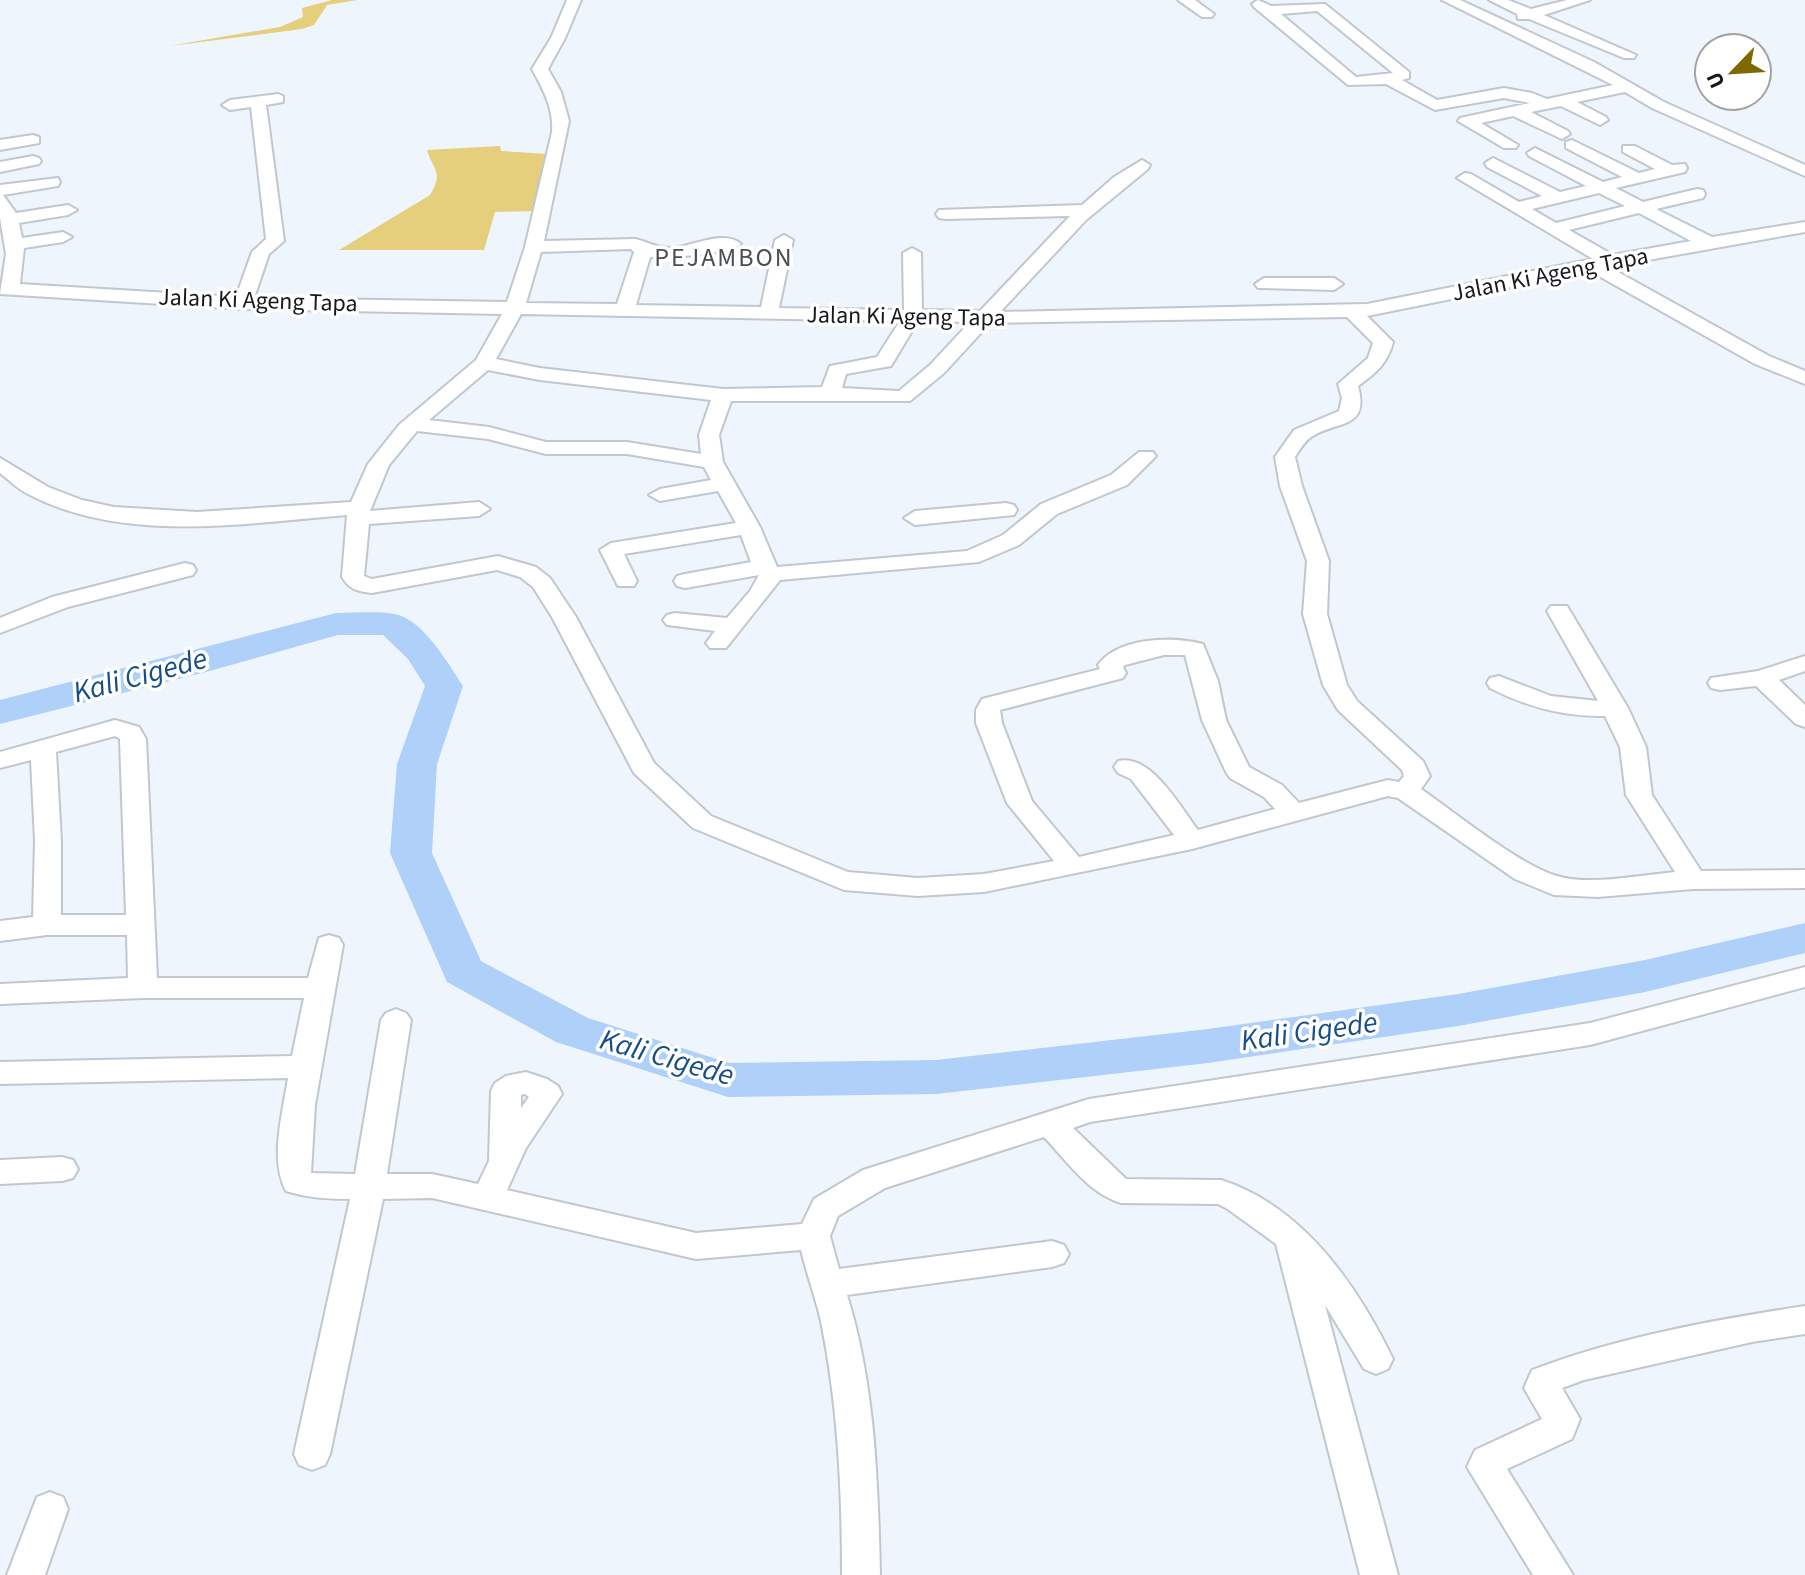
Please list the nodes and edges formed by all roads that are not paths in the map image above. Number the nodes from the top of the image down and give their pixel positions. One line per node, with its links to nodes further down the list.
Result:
1 (574, 0): 56 (street)
2 (1217, 0): 6 (street)
3 (1449, 0): 10 (street)
4 (1496, 0): 9 (street)
5 (1583, 0): 9 (street)
6 (1188, 2): 8 (street)
7 (1262, 5): 11 (street); 12 (street)
8 (1207, 14)
9 (1529, 15): 10 (street); 13 (street)
10 (1496, 23): 15 (street)
11 (1363, 41): 12 (street); 14 (street)
12 (1312, 47): 14 (street)
13 (1629, 55)
14 (1389, 79): 19 (street)
15 (1628, 87): 18 (street); 32 (street)
16 (278, 99): 17 (street)
17 (258, 102): 20 (street); 62 (street)
18 (1565, 102): 19 (street); 22 (street)
19 (1543, 103): 21 (street)
20 (230, 105)
21 (1514, 110): 25 (street); 34 (street)
22 (1600, 120)
23 (33, 140): 24 (street)
24 (0, 145)
25 (1510, 145)
26 (1629, 149): 34 (street)
27 (1535, 153): 36 (street)
28 (33, 161): 31 (street)
29 (1493, 163): 39 (street)
30 (1142, 165): 44 (street)
31 (0, 167)
32 (1805, 171)
33 (1465, 178): 42 (street)
34 (1637, 178): 36 (street)
35 (52, 182): 37 (street)
36 (1600, 187): 39 (street); 41 (street)
37 (0, 190)
38 (1697, 194): 41 (street)
39 (1558, 198): 42 (street)
40 (0, 199): 47 (street)
41 (1644, 207): 50 (street); 53 (street)
42 (1516, 208): 50 (street)
43 (68, 210): 47 (street)
44 (1085, 210): 45 (street); 49 (street)
45 (1023, 211): 46 (street); 49 (street)
46 (945, 214)
47 (12, 219): 54 (street)
48 (1805, 227): 53 (street, Jalan Ki Ageng Tapa)
49 (1065, 228): 69 (street)
50 (1553, 229): 59 (street)
51 (63, 237): 54 (street)
52 (784, 240): 66 (street)
53 (1709, 243): 59 (street, Jalan Ki Ageng Tapa)
54 (15, 244): 61 (street)
55 (732, 244): 57 (street)
56 (534, 247): 57 (street); 63 (street)
57 (643, 251): 64 (street)
58 (912, 253): 68 (street)
59 (1601, 263): 65 (street, Jalan Ki Ageng Tapa); 71 (street)
60 (1334, 284): 67 (street)
61 (5, 288): 62 (street, Jalan Ki Ageng Tapa)
62 (243, 303): 63 (street, Jalan Ki Ageng Tapa)
63 (515, 307): 64 (street, Jalan Ki Ageng Tapa); 70 (street)
64 (625, 310): 66 (street, Jalan Ki Ageng Tapa)
65 (1351, 310): 67 (street, Jalan Ki Ageng Tapa); 103 (street)
66 (769, 313): 68 (street, Jalan Ki Ageng Tapa)
67 (1278, 314): 69 (street, Jalan Ki Ageng Tapa)
68 (913, 315): 69 (street, Jalan Ki Ageng Tapa); 72 (street)
69 (985, 317): 72 (street)
70 (484, 363): 73 (street); 74 (street)
71 (1805, 378)
72 (830, 393): 73 (street)
73 (723, 395): 76 (street)
74 (413, 424): 76 (street); 83 (street)
75 (1146, 456): 85 (street)
76 (712, 462): 78 (street)
77 (0, 464): 83 (street)
78 (724, 484): 79 (street); 86 (street)
79 (660, 495)
80 (952, 496): 82 (street)
81 (479, 509): 83 (street)
82 (1006, 510): 84 (street); 85 (street)
83 (359, 513): 106 (street)
84 (915, 518)
85 (1036, 519): 88 (street)
86 (749, 527): 88 (street); 89 (street)
87 (185, 570): 93 (street)
88 (768, 570): 90 (street); 92 (street)
89 (626, 581)
90 (685, 581)
91 (1559, 611): 98 (street)
92 (675, 620)
93 (0, 626)
94 (1805, 663): 95 (street)
95 (1762, 678): 97 (street); 99 (street)
96 (1499, 683): 98 (street)
97 (1720, 683)
98 (1616, 708): 108 (street)
99 (1805, 719)
100 (43, 749): 101 (street); 109 (street); 110 (street)
101 (0, 760)
102 (1127, 767): 105 (street)
103 (1406, 791): 104 (street); 108 (street)
104 (1291, 811): 105 (street); 106 (street)
105 (1192, 840): 106 (street)
106 (1073, 867)
107 (1805, 879): 108 (street)
108 (1693, 880)
109 (47, 925): 110 (street); 111 (street)
110 (142, 925): 114 (street)
111 (0, 931)
112 (329, 945): 115 (street)
113 (1805, 977): 120 (street)
114 (143, 988): 115 (street); 116 (street)
115 (321, 988): 118 (street)
116 (0, 994)
117 (396, 1020): 124 (street)
118 (308, 1067): 119 (street); 124 (street)
119 (0, 1073)
120 (1049, 1122): 126 (street); 127 (street)
121 (504, 1160): 125 (street)
122 (62, 1169): 123 (street)
123 (0, 1172)
124 (369, 1188): 125 (street); 132 (street)
125 (488, 1196): 126 (street)
126 (814, 1236): 129 (street)
127 (1290, 1237): 131 (street); 136 (street)
128 (1052, 1254): 129 (street)
129 (825, 1284): 135 (street)
130 (1805, 1320): 137 (street)
131 (1376, 1359)
132 (312, 1454)
133 (50, 1509): 134 (street)
134 (26, 1575)
135 (861, 1575)
136 (1379, 1575)
137 (1554, 1575)

